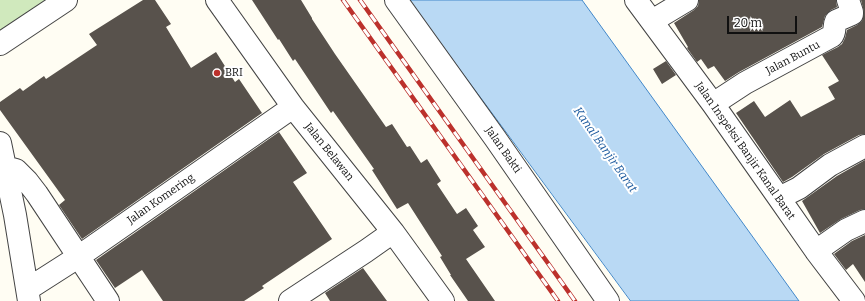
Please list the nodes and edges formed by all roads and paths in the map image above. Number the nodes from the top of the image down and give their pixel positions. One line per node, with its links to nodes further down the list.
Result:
1 (66, 0): 8 (street)
2 (217, 0): 10 (street, Jalan Belawan)
3 (396, 0): 24 (street, Jalan Bakti)
4 (636, 0): 7 (street, Jalan Inspeksi Banjir Kanal Barat)
5 (687, 0): 7 (street)
6 (848, 0): 9 (street, Jalan Buntu)
7 (652, 21): 9 (street, Jalan Inspeksi Banjir Kanal Barat)
8 (0, 44)
9 (713, 104): 14 (street, Jalan Inspeksi Banjir Kanal Barat)
10 (293, 107): 17 (street, Jalan Belawan); 19 (street, Jalan Komering)
11 (0, 143): 13 (street)
12 (865, 146): 14 (street)
13 (5, 167): 15 (street); 19 (street)
14 (780, 198): 18 (street, Jalan Inspeksi Banjir Kanal Barat)
15 (8, 217): 20 (street)
16 (865, 221): 18 (street)
17 (393, 232): 22 (street); 23 (street, Jalan Belawan)
18 (816, 251): 25 (street, Jalan Inspeksi Banjir Kanal Barat)
19 (78, 257): 20 (street, Jalan Komering); 21 (street)
20 (28, 295)
21 (108, 301)
22 (290, 301)
23 (443, 301)
24 (608, 301)
25 (854, 301)

